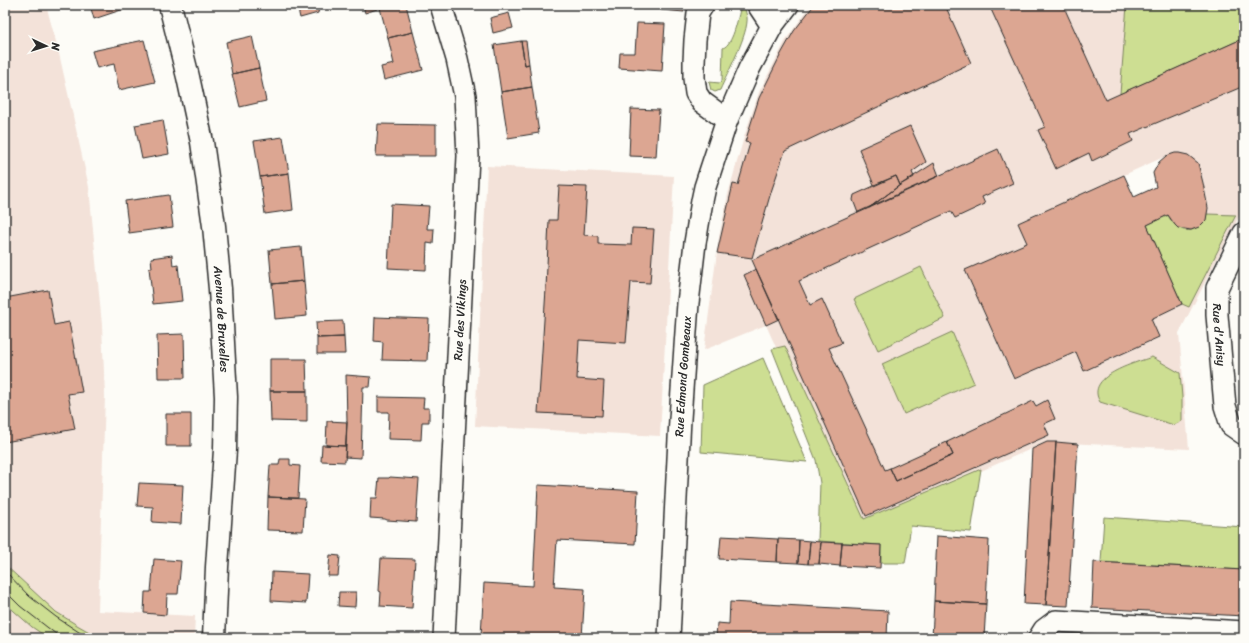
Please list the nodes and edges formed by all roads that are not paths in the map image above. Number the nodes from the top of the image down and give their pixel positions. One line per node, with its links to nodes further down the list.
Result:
1 (170, 5): 11 (street, Avenue de Bruxelles)
2 (441, 5): 12 (street, Rue des Vikings)
3 (703, 5): 7 (street)
4 (758, 5): 6 (street)
5 (788, 5): 6 (street, Rue Edmond Gombeaux)
6 (772, 26): 7 (street, Rue Edmond Gombeaux)
7 (727, 120): 13 (street, Rue Edmond Gombeaux)
8 (1244, 234): 9 (street, Rue d'Anisy)
9 (1244, 434)
10 (1244, 632): 14 (street)
11 (214, 638)
12 (444, 638)
13 (669, 638)
14 (1039, 638)

